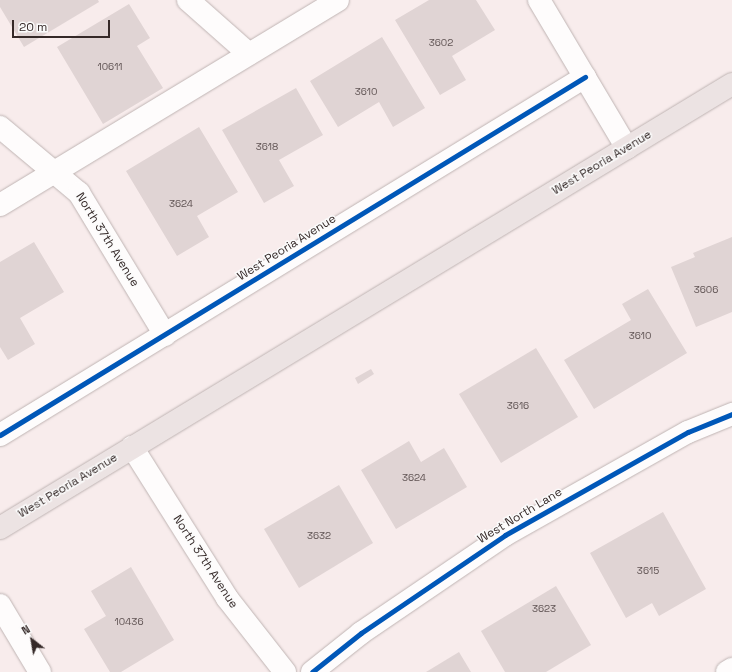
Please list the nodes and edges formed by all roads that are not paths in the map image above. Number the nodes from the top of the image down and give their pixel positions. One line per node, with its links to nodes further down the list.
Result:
1 (188, 0): 4 (street)
2 (338, 0): 4 (street)
3 (539, 0): 5 (street)
4 (249, 54): 9 (street)
5 (585, 77): 8 (street); 11 (street, West Peoria Avenue)
6 (732, 84): 8 (main road, West Peoria Avenue)
7 (0, 127): 9 (street, North 37th Avenue)
8 (627, 148): 14 (main road, West Peoria Avenue)
9 (56, 172): 10 (street); 11 (street, North 37th Avenue)
10 (0, 205)
11 (165, 334): 13 (street, West Peoria Avenue)
12 (732, 414): 20 (street, West North Lane)
13 (0, 434)
14 (132, 447): 15 (main road, West Peoria Avenue); 19 (street, North 37th Avenue)
15 (0, 528)
16 (0, 605): 18 (street)
17 (732, 669): 21 (street)
18 (40, 672)
19 (285, 672)
20 (312, 672)
21 (727, 672)

